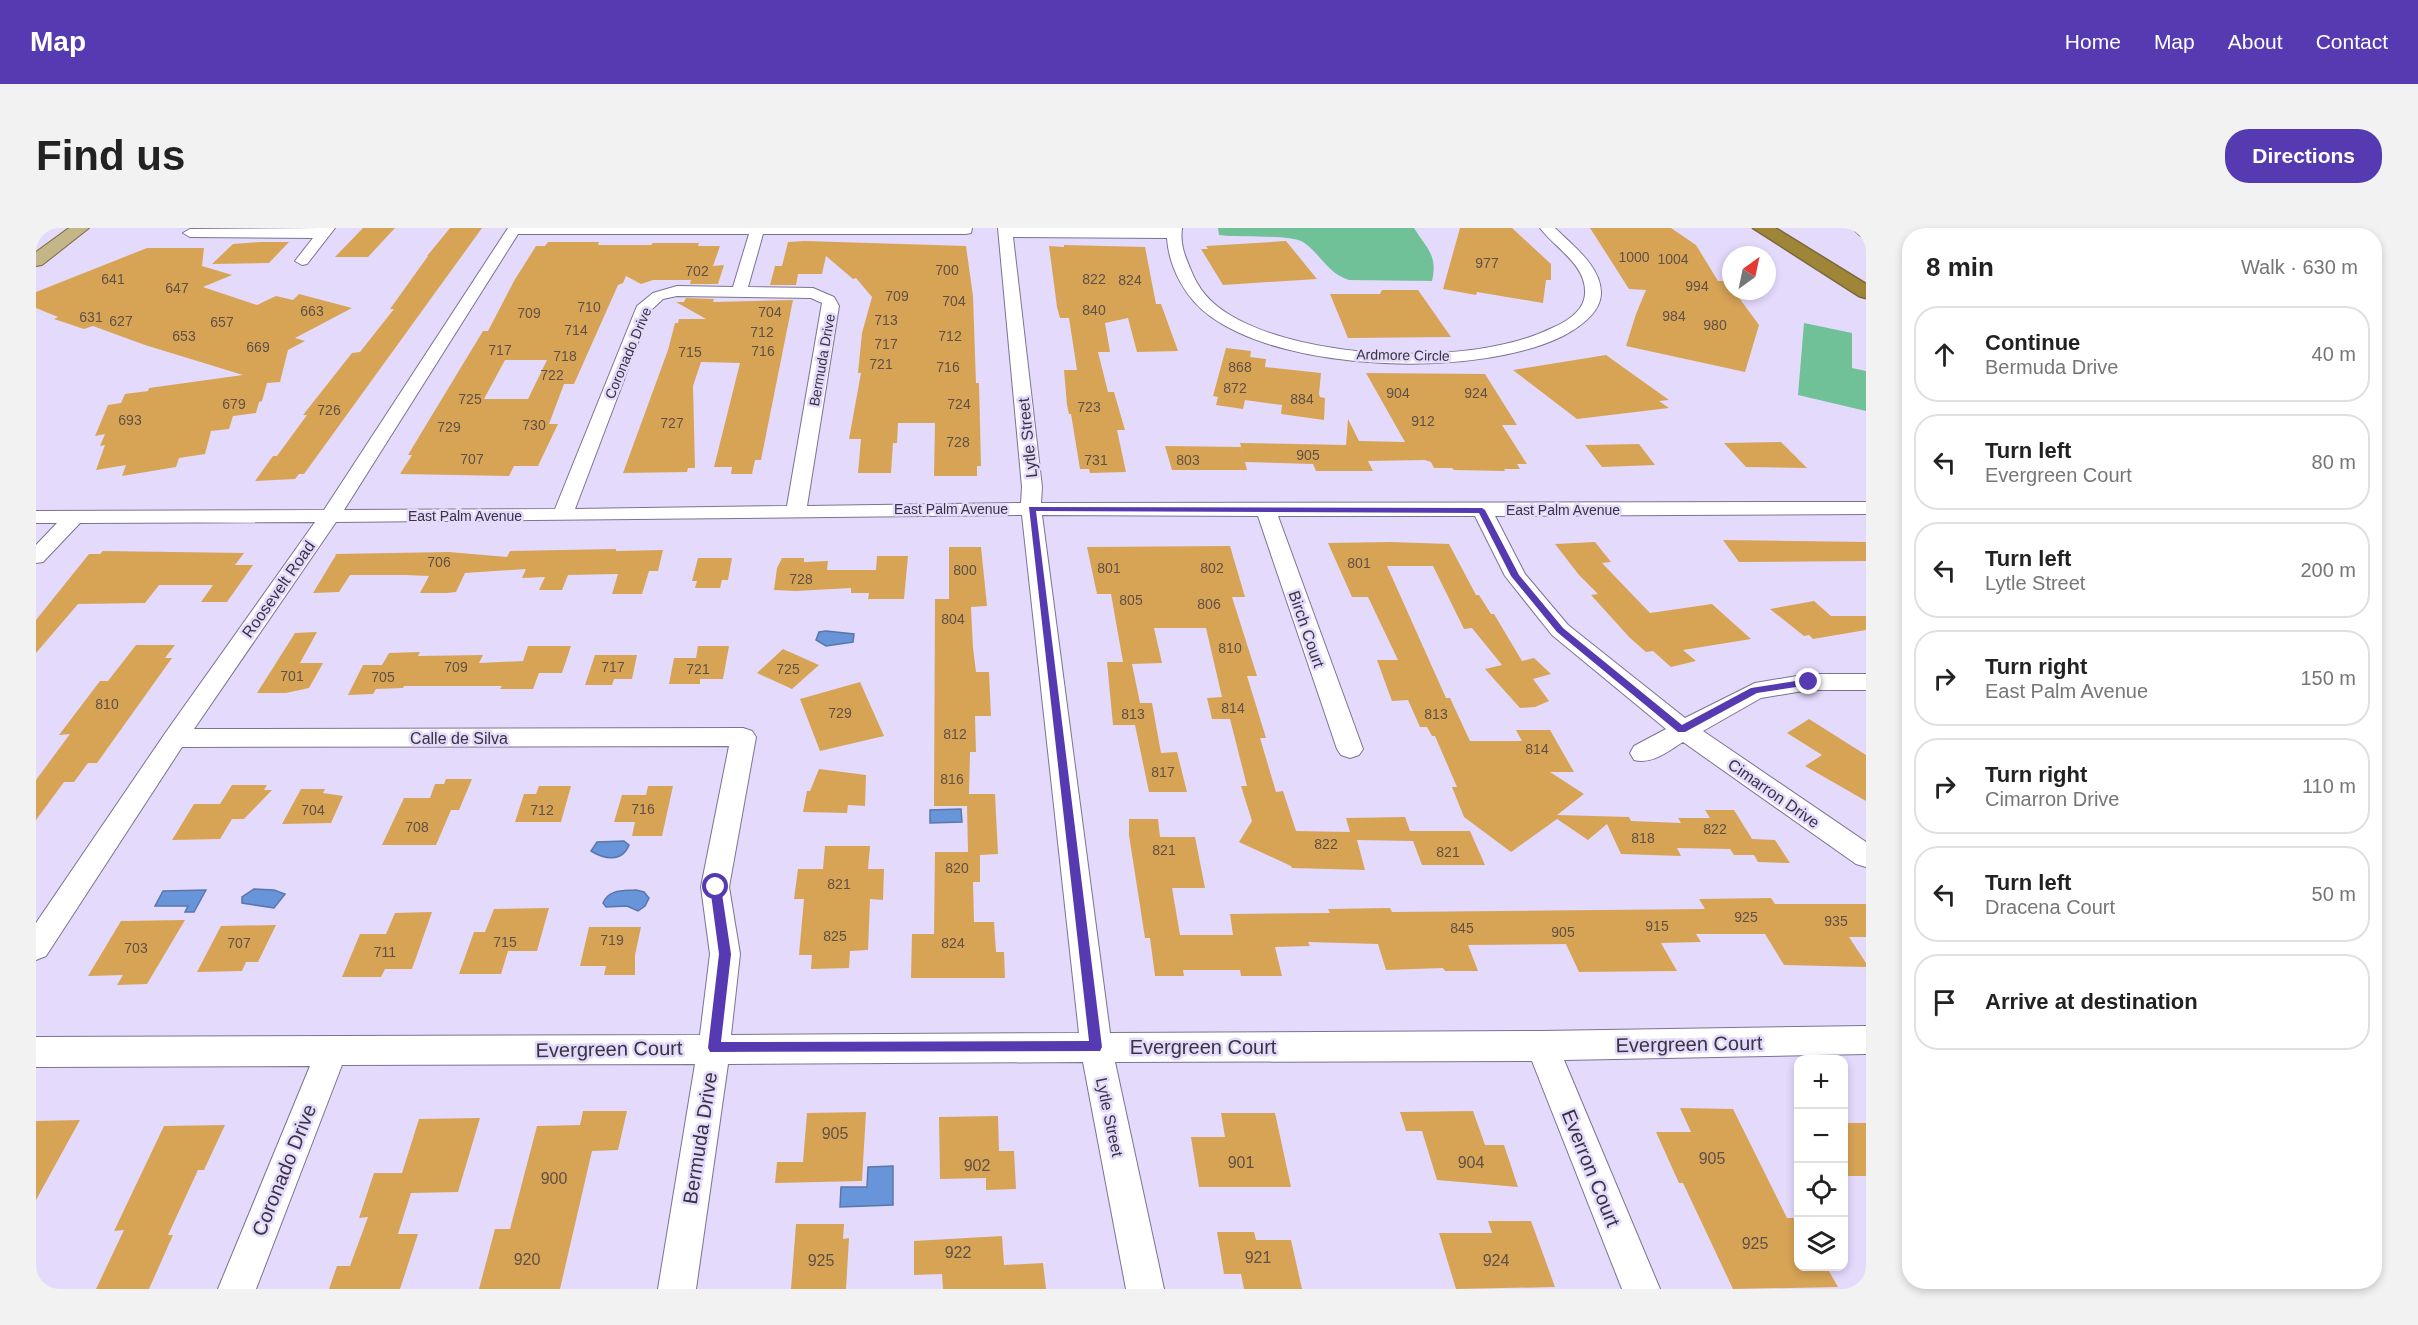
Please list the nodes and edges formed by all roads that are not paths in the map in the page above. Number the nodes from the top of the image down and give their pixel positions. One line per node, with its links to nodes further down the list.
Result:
1 (80, 228): 15 (main road)
2 (1547, 228): 12 (street, Ardmore Circle)
3 (1762, 228): 18 (highway)
4 (1862, 228): 13 (highway)
5 (514, 229): 6 (street); 27 (street, Roosevelt Road)
6 (674, 229): 8 (street)
7 (838, 229): 8 (street); 9 (street)
8 (757, 230): 17 (street)
9 (966, 230)
10 (1005, 230): 12 (street); 21 (street, Lytle Street)
11 (325, 231): 14 (street); 16 (street)
12 (1175, 231)
13 (1866, 231)
14 (190, 233)
15 (36, 261)
16 (302, 261)
17 (739, 291): 22 (street, Bermuda Drive); 24 (street, Coronado Drive)
18 (1866, 292)
19 (1265, 508): 21 (street, East Palm Avenue); 23 (street, East Palm Avenue); 33 (street, Birch Court)
20 (1866, 508): 23 (street, East Palm Avenue)
21 (1031, 509): 22 (street, East Palm Avenue); 39 (street, Lytle Street)
22 (796, 510): 24 (street, East Palm Avenue)
23 (1482, 510): 30 (street, Cimarron Drive)
24 (563, 515): 27 (street, East Palm Avenue)
25 (75, 516): 26 (street, East Palm Avenue); 27 (street, East Palm Avenue); 28 (street)
26 (36, 517)
27 (329, 517): 32 (street, Roosevelt Road)
28 (36, 557)
29 (1866, 682): 30 (street)
30 (1682, 729): 34 (street); 35 (street, Cimarron Drive)
31 (743, 737): 32 (street, Calle de Silva); 40 (street, Bermuda Drive)
32 (175, 738): 36 (street, Roosevelt Road)
33 (1350, 749)
34 (1643, 753)
35 (1866, 856)
36 (36, 947)
37 (1866, 1040): 38 (street, Evergreen Court)
38 (1542, 1046): 39 (street, Evergreen Court); 46 (street, Everron Court)
39 (1096, 1047): 40 (street, Evergreen Court); 45 (street, Lytle Street)
40 (714, 1048): 42 (street, Evergreen Court); 44 (street, Bermuda Drive)
41 (36, 1052): 42 (street, Evergreen Court)
42 (331, 1052): 43 (street, Coronado Drive)
43 (237, 1289)
44 (677, 1289)
45 (1145, 1289)
46 (1641, 1289)

